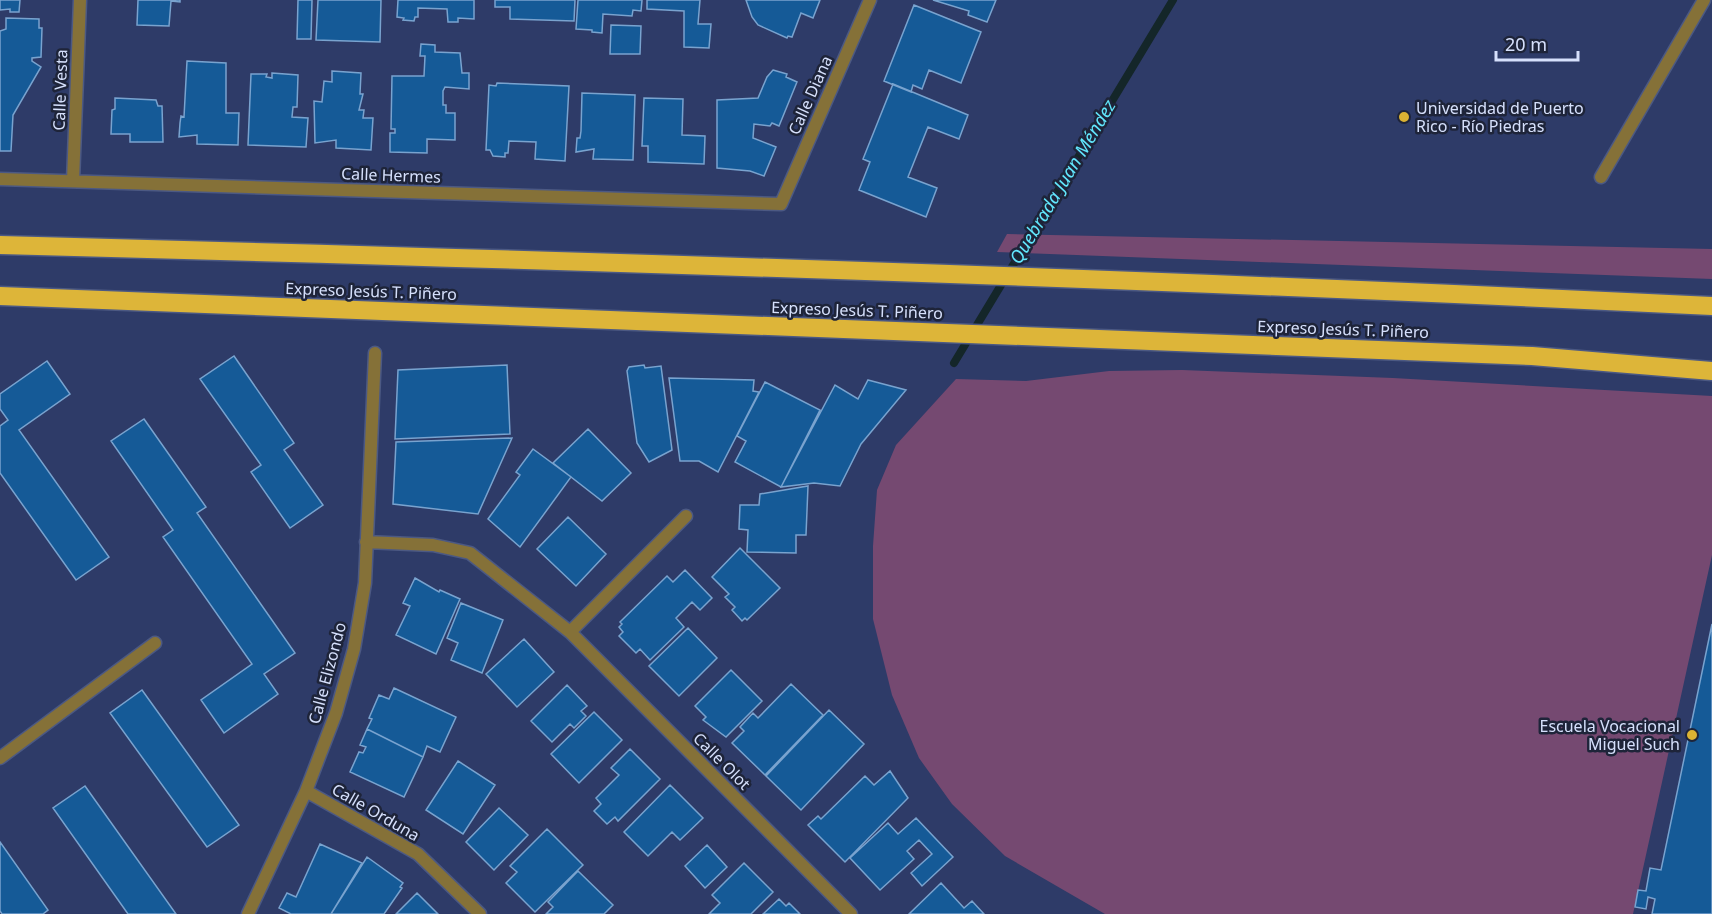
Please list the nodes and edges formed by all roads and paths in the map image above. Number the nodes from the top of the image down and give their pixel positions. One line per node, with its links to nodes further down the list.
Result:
1 (80, 0): 6 (street, Calle Vesta)
2 (870, 0): 7 (street, Calle Diana)
3 (1704, 0): 4 (street)
4 (1601, 177)
5 (0, 179): 6 (street, Calle Hermes)
6 (73, 181): 7 (street, Calle Hermes)
7 (781, 204)
8 (0, 245): 10 (highway)
9 (0, 296): 12 (highway, Expreso Jesús T. Piñero)
10 (1712, 306)
11 (375, 353): 14 (street, Calle Elizondo)
12 (1712, 371)
13 (686, 516): 15 (street)
14 (366, 542): 15 (street, Calle Olot); 18 (street, Calle Elizondo)
15 (570, 632): 21 (street, Calle Olot)
16 (155, 643): 17 (street)
17 (0, 758)
18 (306, 791): 19 (street, Calle Elizondo); 20 (street, Calle Orduna)
19 (248, 914)
20 (480, 914)
21 (851, 914)

